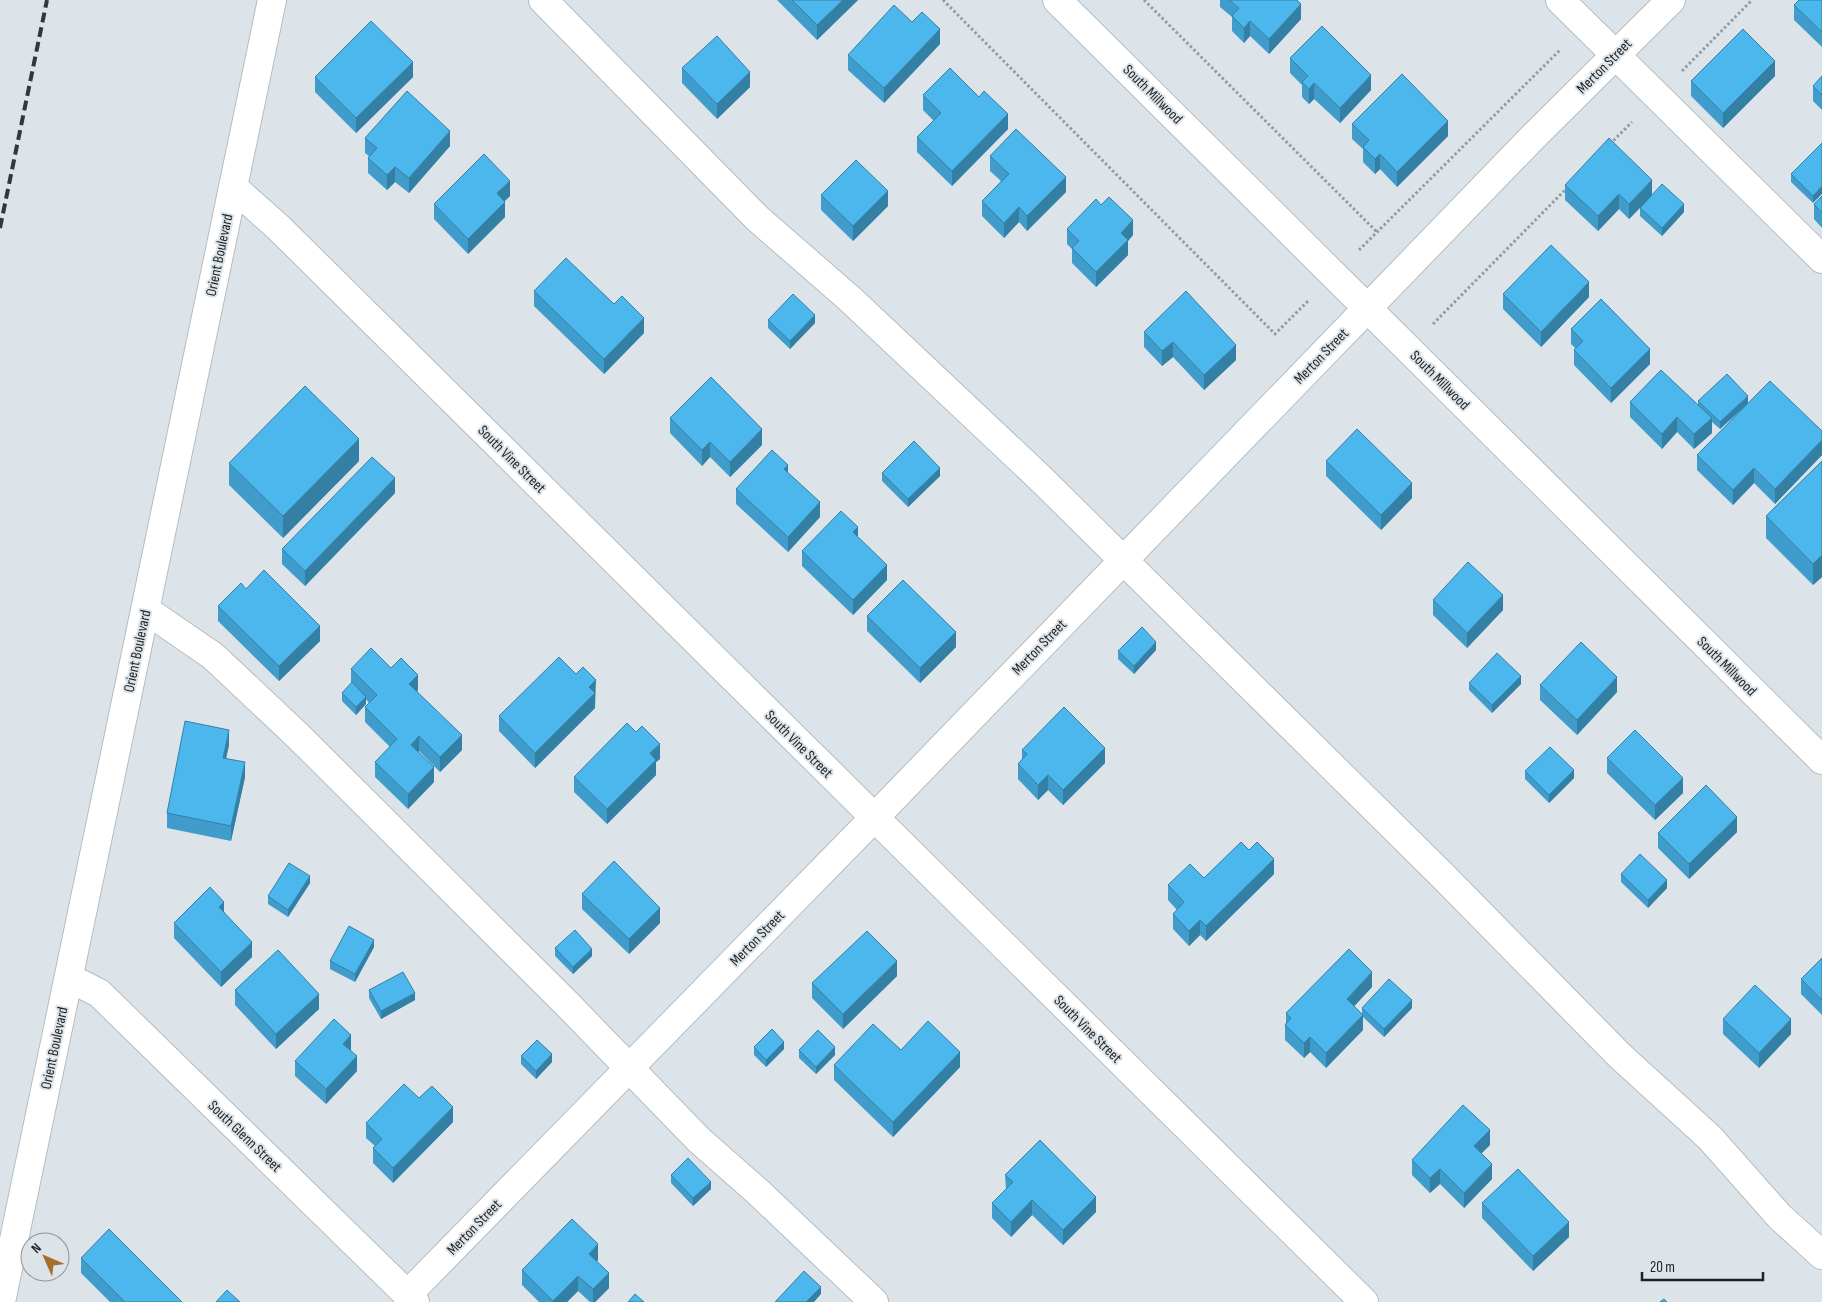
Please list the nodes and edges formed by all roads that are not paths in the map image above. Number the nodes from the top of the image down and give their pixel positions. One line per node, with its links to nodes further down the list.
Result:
1 (272, 0): 7 (street, Orient Boulevard)
2 (543, 0): 10 (street)
3 (1057, 0): 9 (street, South Millwood)
4 (1560, 0): 6 (street)
5 (1671, 0): 6 (street, Merton Street)
6 (1616, 55): 8 (street); 9 (street, Merton Street)
7 (233, 187): 11 (street, Orient Boulevard); 13 (street, South Vine Street)
8 (1822, 259)
9 (1368, 308): 10 (street, Merton Street); 12 (street, South Millwood)
10 (1123, 561): 13 (street, Merton Street); 16 (street)
11 (146, 610): 14 (street, Orient Boulevard); 15 (street)
12 (1822, 760)
13 (874, 818): 15 (street, Merton Street); 20 (street, South Vine Street)
14 (69, 978): 17 (street, South Glenn Street); 18 (street, Orient Boulevard)
15 (629, 1068): 17 (street, Merton Street); 19 (street)
16 (1822, 1255)
17 (412, 1298)
18 (1, 1302)
19 (874, 1302)
20 (1364, 1302)

